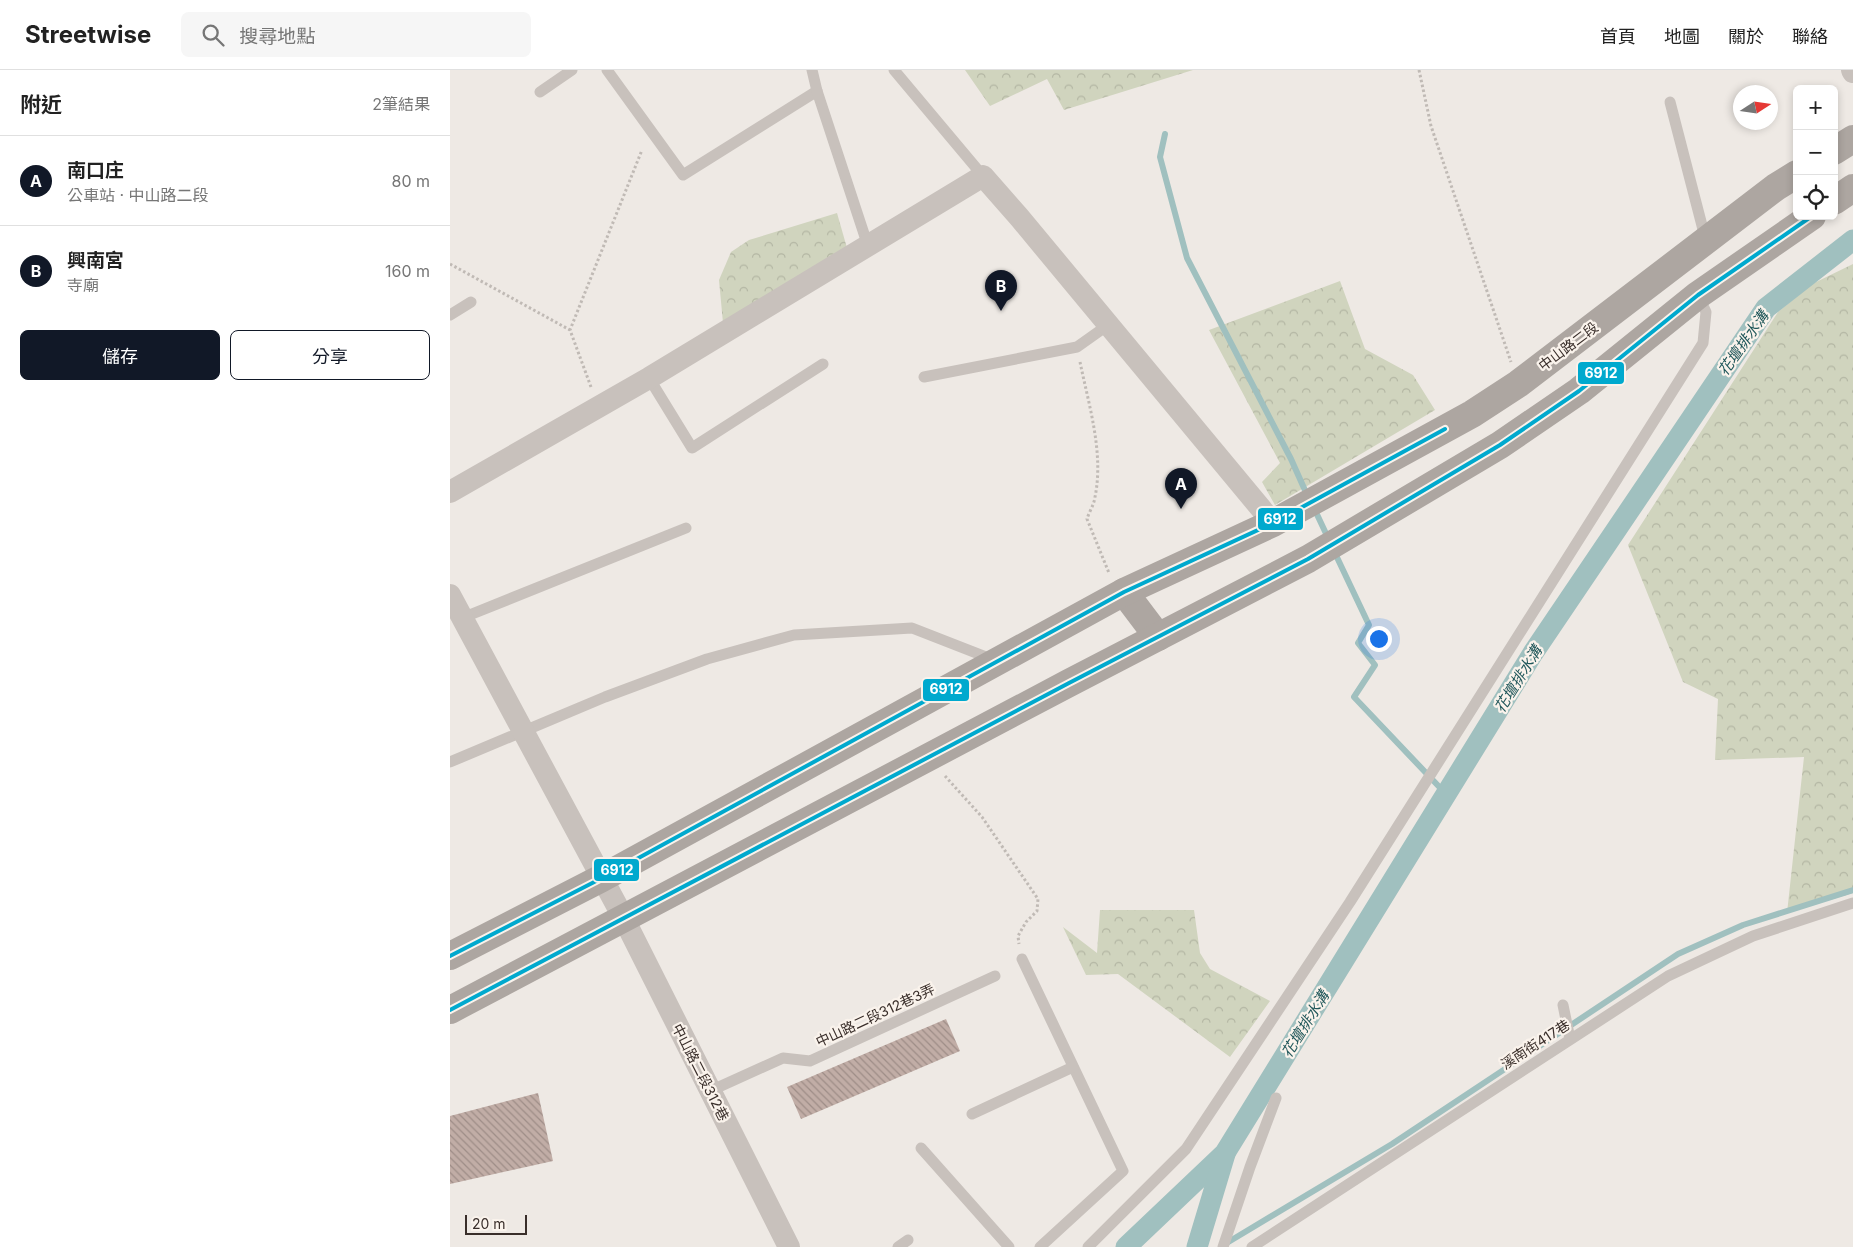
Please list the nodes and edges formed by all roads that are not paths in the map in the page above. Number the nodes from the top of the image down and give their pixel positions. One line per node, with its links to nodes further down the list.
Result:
1 (572, 70): 5 (lane)
2 (608, 70): 6 (lane)
3 (812, 70): 6 (lane)
4 (894, 70): 11 (lane)
5 (540, 92)
6 (816, 92): 16 (lane)
7 (1670, 102): 15 (lane)
8 (1853, 139): 9 (main road)
9 (1838, 148)
10 (1795, 175): 15 (main road, 中山路二段)
11 (983, 176): 16 (street); 20 (street)
12 (1853, 188): 13 (main road)
13 (1838, 198)
14 (1806, 220): 17 (main road)
15 (1706, 242): 25 (main road, 中山路二段)
16 (868, 246): 23 (street)
17 (1698, 295): 30 (main road); 50 (lane)
18 (471, 302): 19 (lane)
19 (450, 315)
20 (1108, 325): 22 (lane); 25 (street)
21 (823, 364): 23 (lane)
22 (924, 377)
23 (649, 378): 24 (street)
24 (450, 492)
25 (1281, 519): 27 (main road)
26 (686, 528): 29 (lane)
27 (1124, 592): 30 (main road); 31 (main road)
28 (450, 595): 29 (street, 中山路二段312巷)
29 (462, 618): 32 (street, 中山路二段312巷)
30 (1158, 637): 34 (main road)
31 (996, 661): 32 (lane); 34 (main road)
32 (523, 733): 33 (lane); 34 (street, 中山路二段312巷)
33 (450, 762)
34 (613, 897): 36 (main road); 40 (main road); 43 (street, 中山路二段312巷)
35 (1853, 904): 41 (lane, 溪南街417巷)
36 (450, 956)
37 (1022, 959): 42 (lane)
38 (995, 976): 43 (lane, 中山路二段312巷3弄)
39 (1563, 1005): 41 (lane)
40 (450, 1010)
41 (1570, 1039): 52 (lane, 溪南街417巷)
42 (1073, 1067): 45 (lane); 49 (lane)
43 (710, 1091): 47 (street, 中山路二段312巷)
44 (1276, 1098): 51 (lane)
45 (972, 1114)
46 (920, 1148): 48 (lane)
47 (789, 1247)
48 (1009, 1247)
49 (1040, 1247)
50 (1088, 1247)
51 (1223, 1247)
52 (1252, 1247)

